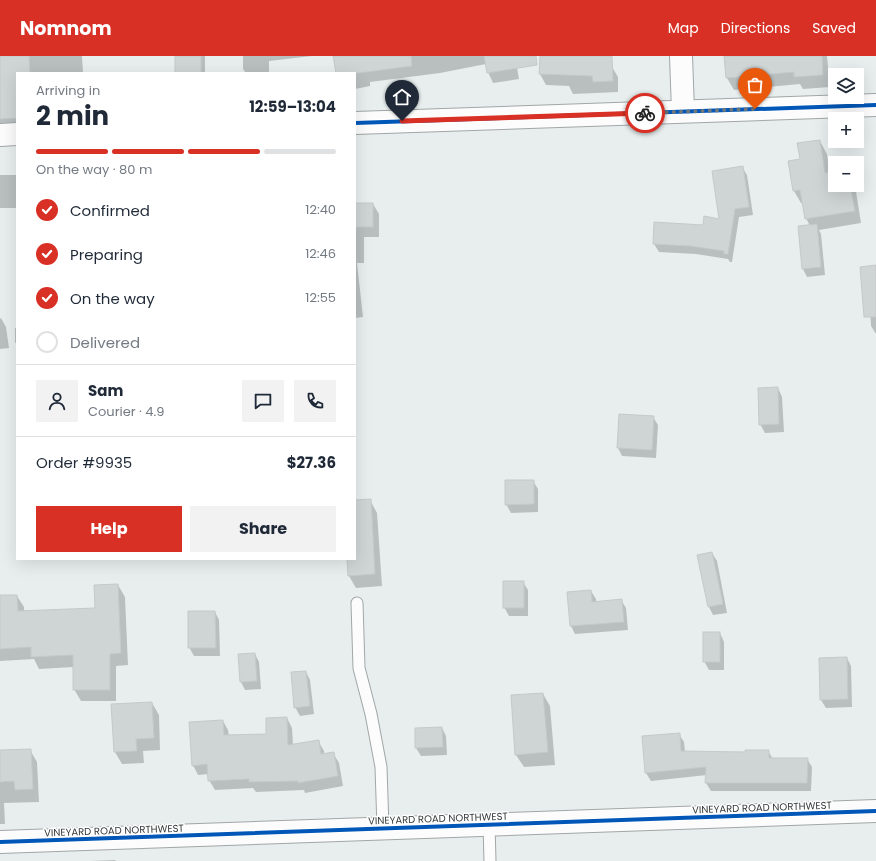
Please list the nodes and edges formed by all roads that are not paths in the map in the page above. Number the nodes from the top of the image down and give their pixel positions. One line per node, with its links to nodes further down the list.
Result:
1 (681, 56): 3 (street)
2 (876, 105): 3 (street)
3 (683, 111): 4 (street)
4 (356, 123)
5 (16, 134): 6 (street)
6 (0, 135)
7 (357, 603): 10 (lane)
8 (876, 811): 9 (street, VINEYARD ROAD NORTHWEST)
9 (489, 824): 10 (street, VINEYARD ROAD NORTHWEST); 12 (lane)
10 (383, 828): 11 (street, VINEYARD ROAD NORTHWEST)
11 (0, 842)
12 (490, 861)

